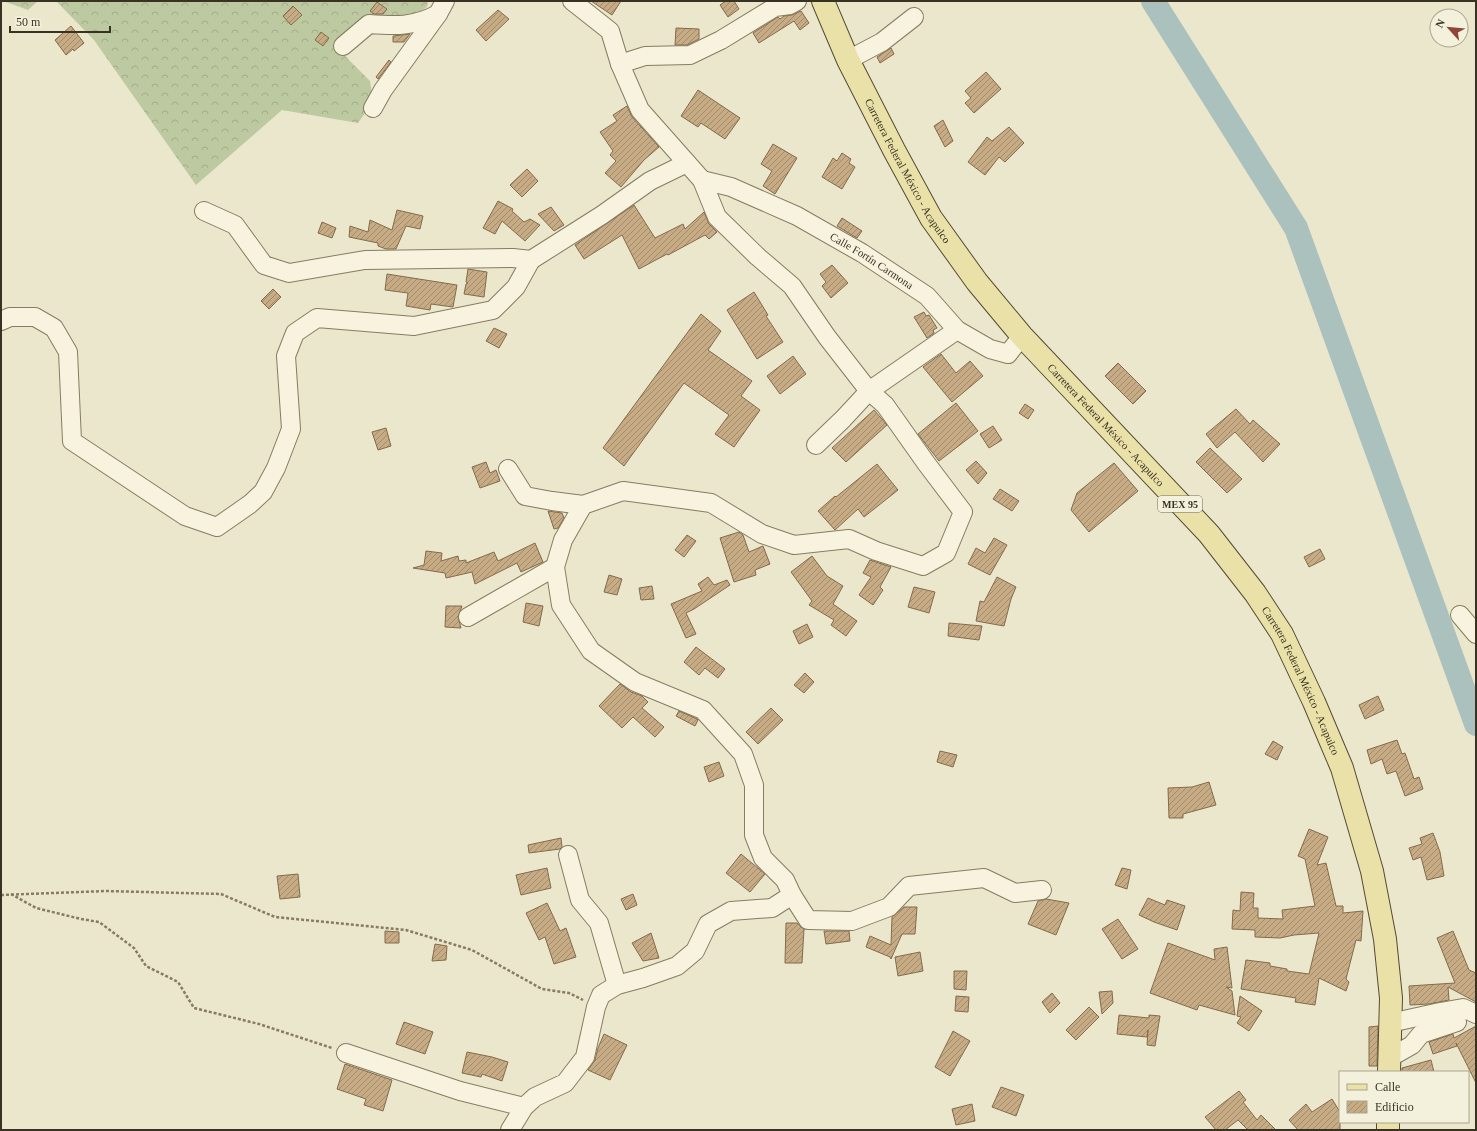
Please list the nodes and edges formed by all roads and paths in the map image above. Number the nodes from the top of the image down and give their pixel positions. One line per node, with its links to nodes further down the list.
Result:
1 (572, 1): 9 (street)
2 (797, 1): 4 (street)
3 (823, 1): 8 (main road, Carretera Federal México - Acapulco / MEX 95)
4 (771, 4): 9 (street)
5 (441, 8): 7 (street); 10 (street)
6 (914, 17): 8 (street)
7 (343, 46)
8 (848, 60): 17 (main road, Carretera Federal México - Acapulco / MEX 95)
9 (620, 64): 11 (street)
10 (373, 108)
11 (687, 163): 12 (street); 14 (street)
12 (702, 180): 16 (street, Calle Fortín Carmona); 18 (street)
13 (204, 211): 14 (street)
14 (530, 260): 15 (street)
15 (1, 321)
16 (957, 330): 17 (street, Calle Fortín Carmona); 18 (street)
17 (1022, 336): 35 (main road, Carretera Federal México - Acapulco / MEX 95)
18 (869, 391): 19 (street); 21 (street)
19 (816, 445)
20 (508, 469): 21 (street)
21 (583, 505): 22 (street)
22 (555, 567): 24 (street); 30 (street)
23 (1460, 615): 25 (street)
24 (468, 617)
25 (1476, 634)
26 (568, 855): 31 (street)
27 (1042, 890): 30 (street)
28 (12, 894): 29 (path); 32 (path); 36 (path)
29 (1, 895)
30 (792, 895): 31 (street)
31 (617, 985): 32 (street)
32 (596, 1007): 38 (street)
33 (1476, 1014): 35 (street)
34 (1457, 1022): 37 (street)
35 (1390, 1023): 37 (main road, Carretera Federal México - Acapulco / MEX 95)
36 (346, 1053): 38 (street)
37 (1389, 1065)
38 (524, 1107): 39 (street)
39 (510, 1130)

